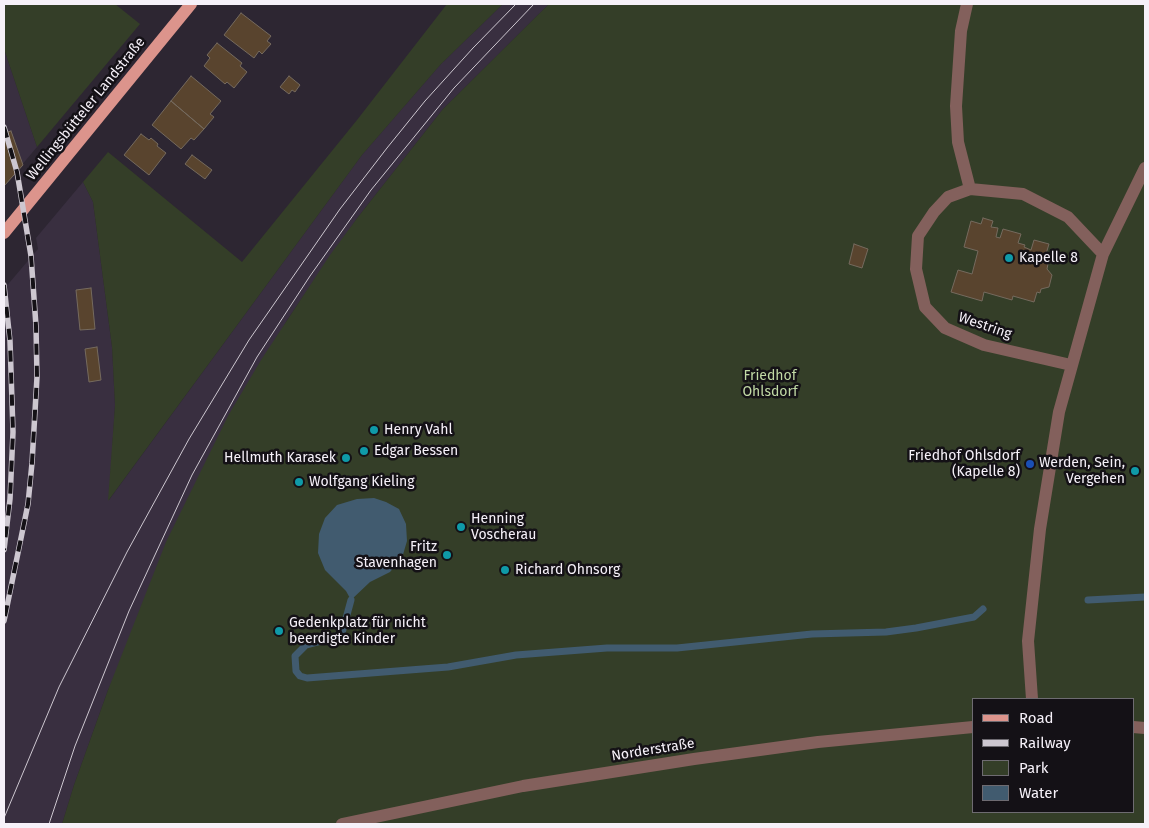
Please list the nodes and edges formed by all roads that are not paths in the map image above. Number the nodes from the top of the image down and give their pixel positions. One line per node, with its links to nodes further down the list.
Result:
1 (191, 4): 5 (main road, Wellingsbütteler Landstraße)
2 (967, 4): 4 (street)
3 (1145, 168): 6 (street)
4 (970, 189): 6 (street, Westring); 7 (street, Westring)
5 (4, 233)
6 (1102, 254): 7 (street)
7 (1071, 365): 8 (street)
8 (1032, 698)
9 (972, 727): 10 (street, Norderstraße)
10 (342, 824)

